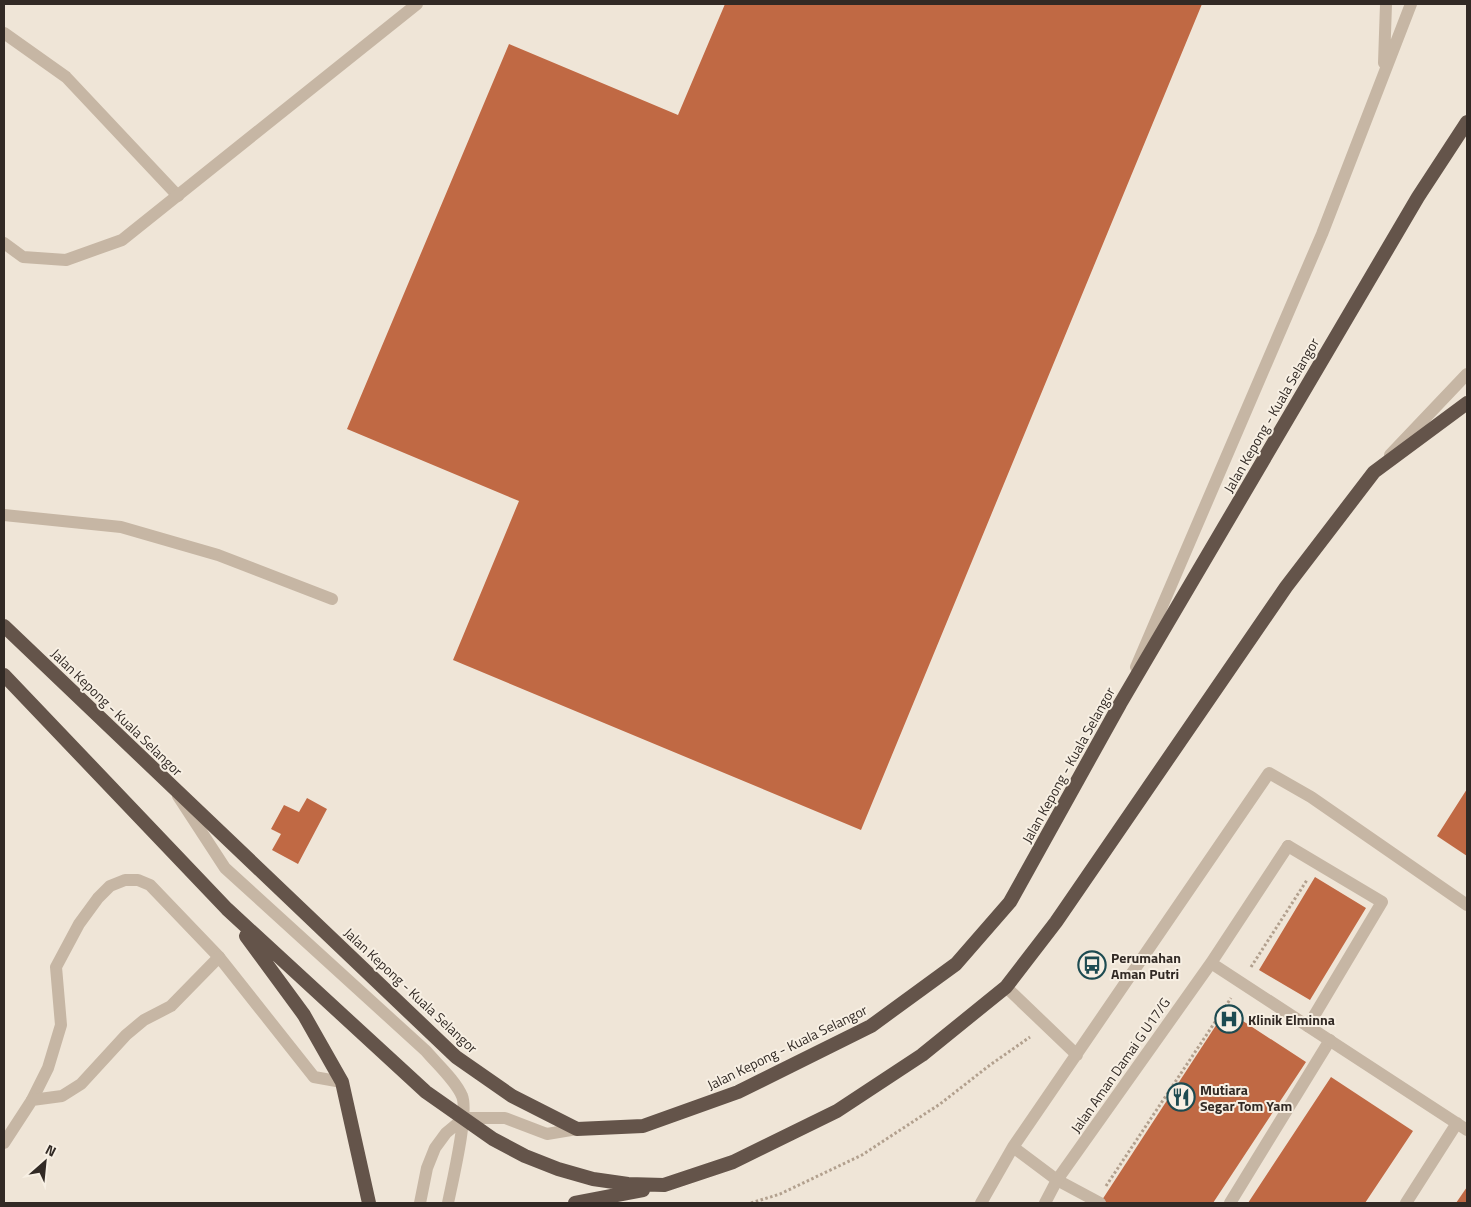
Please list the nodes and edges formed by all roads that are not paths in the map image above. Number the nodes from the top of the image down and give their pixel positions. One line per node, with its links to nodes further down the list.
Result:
1 (417, 4): 7 (street)
2 (1386, 4): 5 (street)
3 (1411, 4): 5 (street)
4 (4, 33): 7 (street)
5 (1384, 73): 16 (street)
6 (1467, 122): 16 (highway, Jalan Kepong - Kuala Selangor)
7 (178, 196): 8 (street)
8 (4, 243)
9 (1467, 374): 11 (street)
10 (1467, 403): 11 (highway)
11 (1374, 472): 22 (highway)
12 (4, 515): 13 (street)
13 (332, 599)
14 (4, 626): 17 (highway, Jalan Kepong - Kuala Selangor)
15 (4, 675): 19 (highway)
16 (1120, 704): 30 (highway, Jalan Kepong - Kuala Selangor)
17 (173, 788): 28 (street); 30 (highway, Jalan Kepong - Kuala Selangor)
18 (1467, 905): 25 (street)
19 (226, 909): 26 (highway); 28 (highway)
20 (219, 957): 26 (street); 27 (street); 27 (street)
21 (1211, 963): 23 (street); 23 (street, Jalan Aman Damai G U17/G); 33 (street, Jalan Aman Damai G U17/G)
22 (1006, 987): 25 (street); 34 (highway)
23 (1308, 1026): 24 (street)
24 (1330, 1040): 29 (street); 42 (street)
25 (1077, 1055): 32 (street)
26 (342, 1082): 36 (highway)
27 (32, 1100): 31 (street)
28 (464, 1118): 30 (street); 34 (highway); 37 (street); 38 (street)
29 (1462, 1126): 43 (street)
30 (577, 1129)
31 (4, 1143)
32 (1013, 1147): 33 (street); 40 (street)
33 (1057, 1180): 35 (street); 41 (street, Jalan Aman Damai G U17/G)
34 (664, 1186): 39 (highway)
35 (1098, 1202)
36 (369, 1203)
37 (420, 1203)
38 (448, 1203)
39 (575, 1203)
40 (981, 1203)
41 (1045, 1203)
42 (1230, 1203)
43 (1406, 1203)

